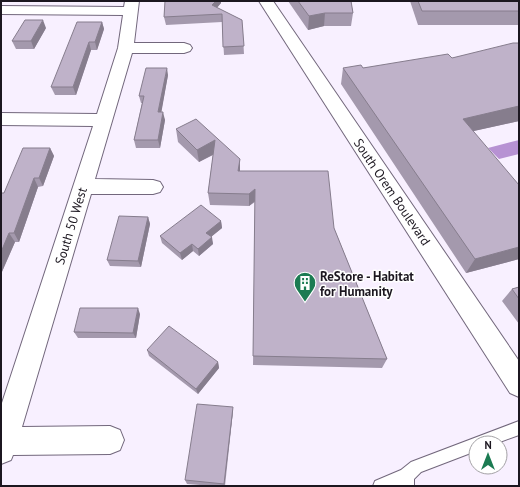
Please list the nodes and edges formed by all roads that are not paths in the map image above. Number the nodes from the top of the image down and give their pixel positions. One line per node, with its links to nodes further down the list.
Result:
1 (266, 1): 10 (street, South Orem Boulevard)
2 (132, 6): 3 (street); 4 (street, South 50 West)
3 (1, 10)
4 (126, 48): 5 (street); 7 (street, South 50 West)
5 (184, 48)
6 (1, 119): 7 (street)
7 (103, 120): 8 (street, South 50 West)
8 (84, 186): 9 (street); 14 (street, South 50 West)
9 (153, 187)
10 (519, 384)
11 (519, 428): 12 (lane)
12 (499, 435)
13 (110, 440): 14 (street)
14 (2, 445)
15 (468, 447): 16 (lane)
16 (406, 481): 17 (lane)
17 (380, 486)

